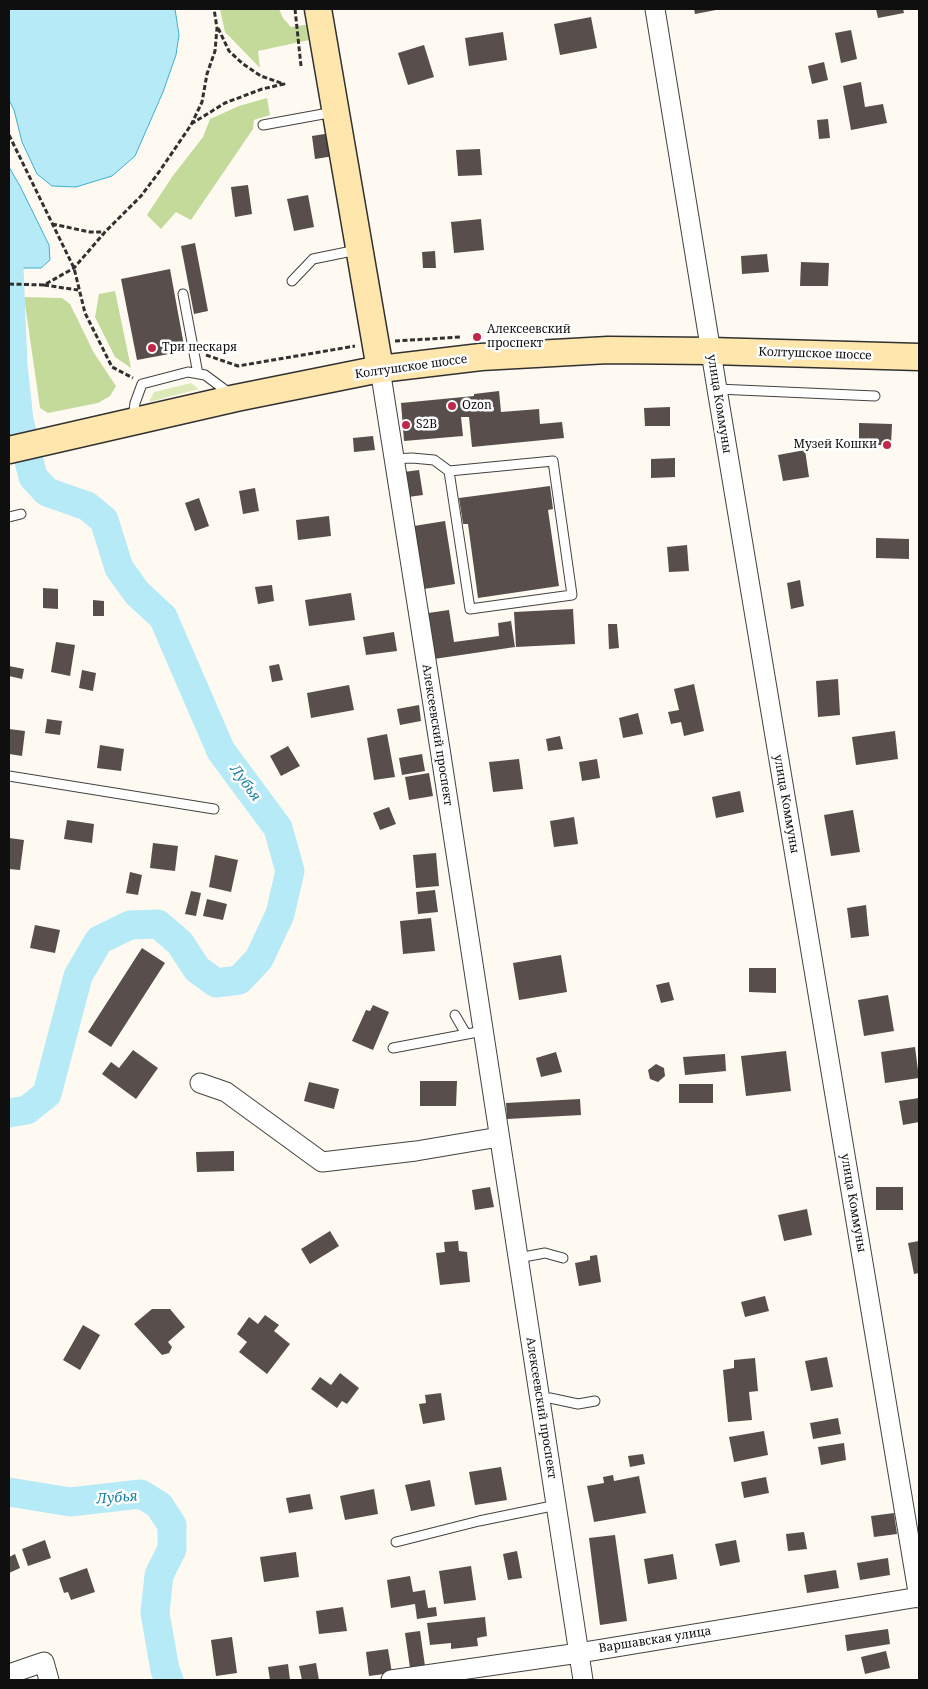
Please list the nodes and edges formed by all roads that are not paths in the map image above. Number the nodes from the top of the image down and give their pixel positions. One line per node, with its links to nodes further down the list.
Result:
1 (318, 9): 3 (main road, Алексеевский проспект)
2 (655, 9): 8 (street, улица Коммуны)
3 (335, 111): 4 (lane); 5 (main road, Алексеевский проспект)
4 (263, 125)
5 (359, 250): 6 (lane); 10 (main road, Алексеевский проспект)
6 (292, 281)
7 (183, 294): 11 (lane)
8 (711, 351): 9 (main road, Колтушское шоссе); 10 (main road, Колтушское шоссе); 12 (street, улица Коммуны)
9 (919, 357)
10 (380, 370): 14 (main road, Колтушское шоссе); 17 (street, Алексеевский проспект)
11 (198, 374): 14 (lane); 15 (lane)
12 (717, 389): 13 (lane); 34 (street, улица Коммуны)
13 (875, 396)
14 (236, 398): 15 (main road, Колтушское шоссе)
15 (133, 422): 16 (main road, Колтушское шоссе)
16 (9, 450)
17 (393, 459): 18 (lane); 24 (street, Алексеевский проспект)
18 (449, 471): 18 (lane)
19 (21, 514): 20 (lane)
20 (9, 517)
21 (9, 776): 22 (lane)
22 (214, 809)
23 (455, 1015): 24 (lane)
24 (474, 1033): 25 (lane); 27 (street, Алексеевский проспект)
25 (392, 1048)
26 (200, 1083): 27 (street)
27 (499, 1137): 28 (street, Алексеевский проспект)
28 (518, 1258): 29 (lane); 30 (street, Алексеевский проспект)
29 (563, 1258)
30 (540, 1401): 31 (lane); 32 (street, Алексеевский проспект)
31 (595, 1401)
32 (557, 1505): 33 (lane); 35 (street, Алексеевский проспект)
33 (396, 1542)
34 (919, 1597): 35 (street, Варшавская улица)
35 (579, 1653): 38 (street, Варшавская улица); 39 (street, Алексеевский проспект)
36 (9, 1674): 37 (street)
37 (49, 1680)
38 (391, 1680)
39 (583, 1680)

